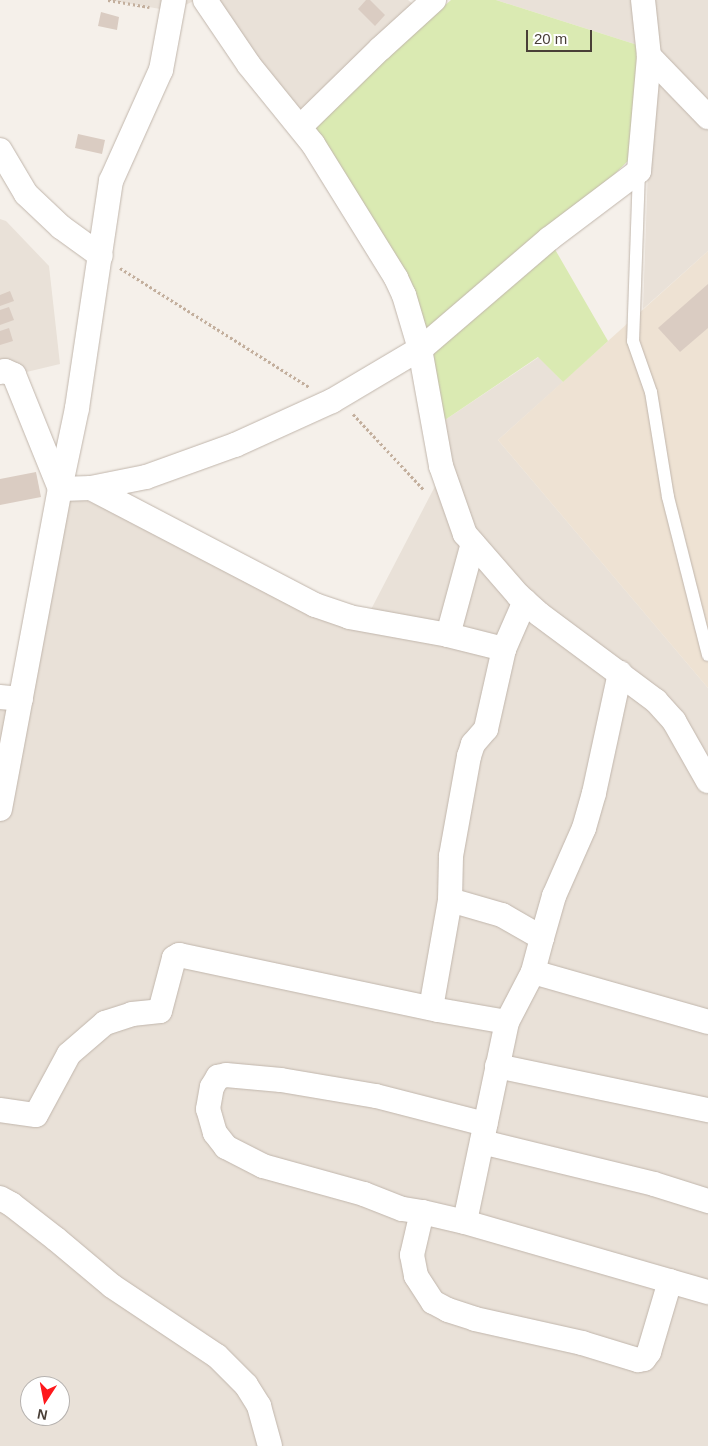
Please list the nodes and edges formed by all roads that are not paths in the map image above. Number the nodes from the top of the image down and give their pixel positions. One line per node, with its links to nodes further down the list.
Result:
1 (205, 0): 7 (street)
2 (434, 0): 7 (street)
3 (643, 0): 5 (street)
4 (173, 6): 10 (street)
5 (650, 56): 6 (street); 9 (street)
6 (708, 117)
7 (300, 127): 11 (street)
8 (0, 150): 10 (street)
9 (639, 171): 11 (street); 19 (lane)
10 (101, 256): 14 (street)
11 (420, 348): 13 (street); 15 (street)
12 (0, 372): 14 (street)
13 (91, 488): 14 (street); 17 (street)
14 (60, 489): 21 (street)
15 (473, 543): 16 (street); 17 (street)
16 (525, 601): 18 (street); 20 (street)
17 (448, 635): 18 (street)
18 (504, 649): 24 (street)
19 (708, 655)
20 (620, 673): 22 (street); 25 (street)
21 (11, 698): 23 (street)
22 (705, 765)
23 (0, 809)
24 (450, 900): 25 (street); 27 (street)
25 (542, 938): 26 (street)
26 (533, 972): 28 (street); 29 (street)
27 (431, 1008): 28 (street); 31 (street)
28 (507, 1022): 30 (street)
29 (708, 1022)
30 (497, 1066): 32 (street); 33 (street)
31 (0, 1110)
32 (708, 1110)
33 (484, 1133): 35 (street); 36 (street); 37 (street)
34 (0, 1198): 40 (street)
35 (708, 1201)
36 (422, 1212): 37 (street); 38 (street)
37 (465, 1222): 38 (street)
38 (670, 1281): 39 (street)
39 (708, 1292)
40 (270, 1446)

